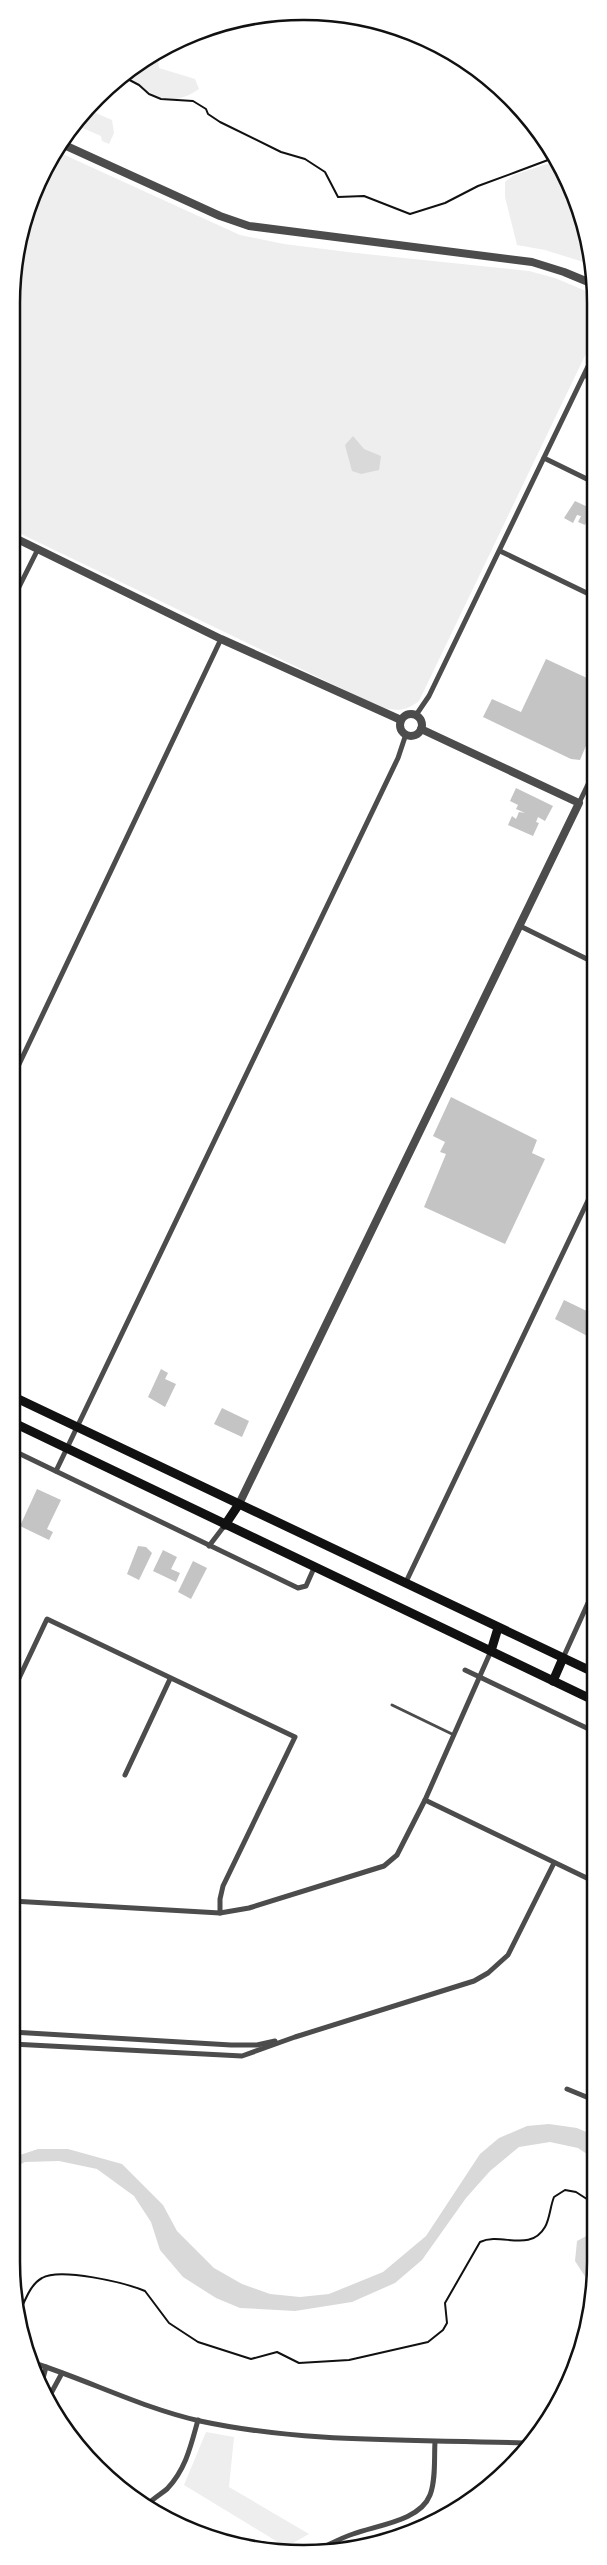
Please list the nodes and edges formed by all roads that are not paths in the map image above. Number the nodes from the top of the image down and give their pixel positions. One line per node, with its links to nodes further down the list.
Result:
1 (68, 147): 2 (street)
2 (586, 281)
3 (587, 369): 4 (street)
4 (584, 376): 5 (lane); 6 (street)
5 (587, 377)
6 (544, 458): 7 (street); 10 (street)
7 (587, 479)
8 (20, 540): 9 (street)
9 (38, 549): 11 (street); 13 (street)
10 (500, 552): 12 (street); 14 (street)
11 (20, 585)
12 (587, 593)
13 (221, 639): 15 (street); 22 (street)
14 (416, 716): 15 (street); 16 (street)
15 (401, 720): 17 (street)
16 (421, 729): 17 (street); 19 (street)
17 (406, 734): 26 (street)
18 (587, 786): 19 (street)
19 (579, 803): 20 (street)
20 (520, 926): 21 (street); 30 (street)
21 (587, 959)
22 (20, 1062)
23 (587, 1203): 34 (street)
24 (20, 1400): 26 (main road)
25 (20, 1426): 27 (main road)
26 (78, 1427): 27 (street); 30 (main road)
27 (67, 1449): 29 (street); 31 (main road)
28 (20, 1454): 29 (street)
29 (56, 1471): 32 (street)
30 (239, 1504): 31 (main road); 34 (main road)
31 (225, 1525): 32 (street); 33 (main road)
32 (209, 1546): 33 (street)
33 (314, 1568): 37 (main road)
34 (405, 1584): 36 (main road)
35 (587, 1605): 38 (street)
36 (498, 1628): 37 (main road); 38 (main road)
37 (490, 1651): 42 (street); 44 (main road)
38 (563, 1658): 39 (main road); 44 (main road)
39 (587, 1669)
40 (466, 1670): 42 (street)
41 (20, 1676): 43 (street)
42 (480, 1677): 47 (street); 48 (street)
43 (170, 1679): 49 (street); 54 (street)
44 (553, 1681): 45 (main road)
45 (587, 1697)
46 (392, 1705): 48 (lane)
47 (587, 1728)
48 (454, 1735): 50 (street)
49 (125, 1775)
50 (424, 1800): 51 (street); 54 (street)
51 (554, 1863): 52 (street); 56 (street)
52 (587, 1878)
53 (20, 1901): 54 (street)
54 (220, 1913)
55 (20, 2032): 56 (street)
56 (295, 2037): 57 (street)
57 (20, 2044)
58 (567, 2089): 59 (street)
59 (587, 2097)
60 (40, 2365): 61 (street)
61 (46, 2367): 62 (street); 63 (street)
62 (62, 2373): 64 (street); 65 (street)
63 (44, 2375)
64 (51, 2391)
65 (198, 2420): 66 (street); 68 (street)
66 (435, 2442): 67 (street); 69 (street)
67 (521, 2443)
68 (152, 2501)
69 (332, 2543)

